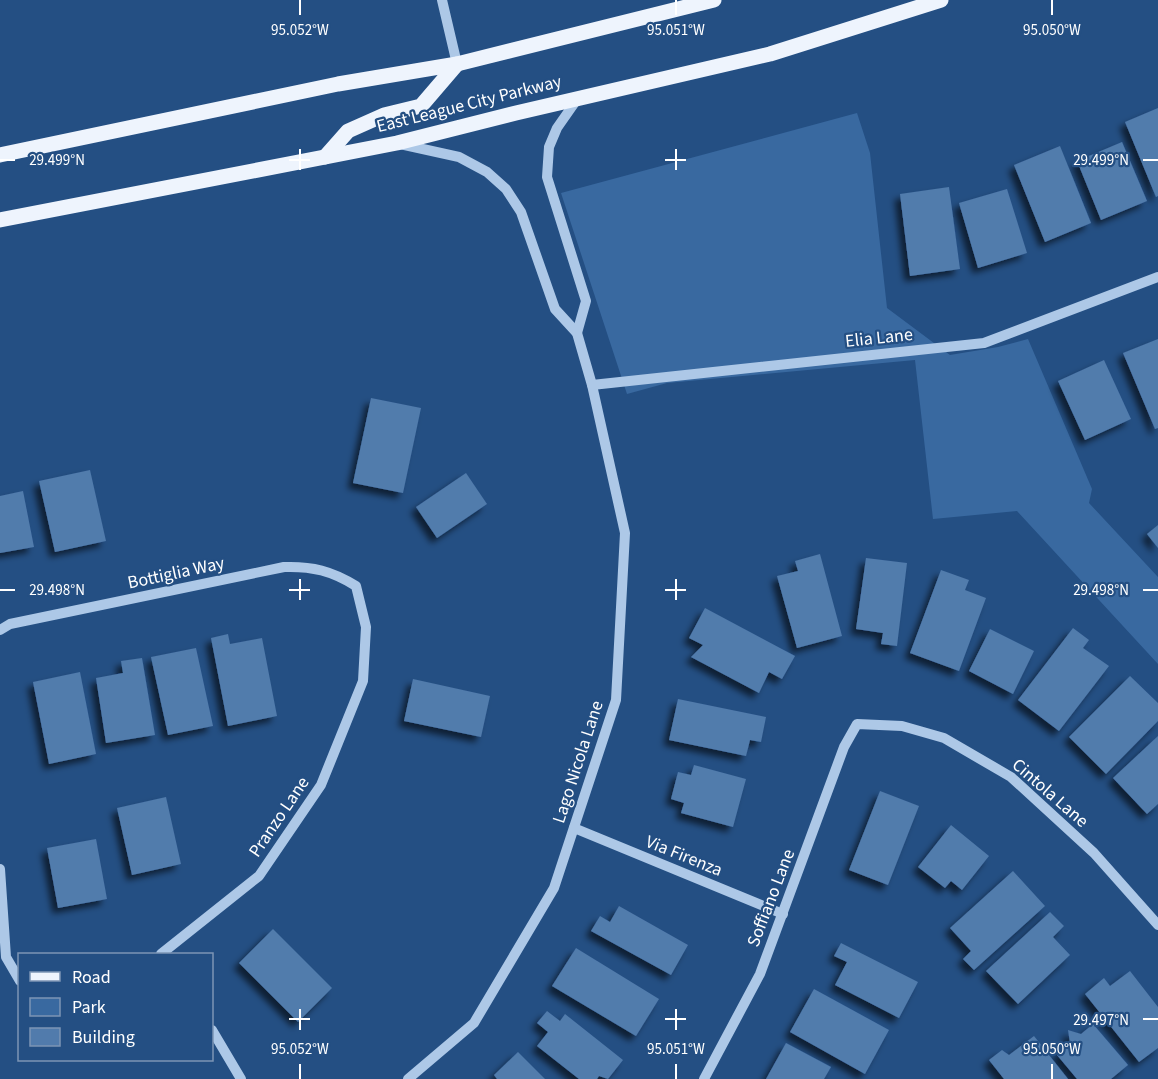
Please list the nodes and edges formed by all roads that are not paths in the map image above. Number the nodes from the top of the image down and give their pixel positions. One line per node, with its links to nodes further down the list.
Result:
1 (442, 0): 4 (street)
2 (714, 0): 4 (main road)
3 (941, 0): 5 (main road, East League City Parkway)
4 (457, 64): 7 (main road); 8 (main road)
5 (578, 98): 6 (main road, East League City Parkway); 11 (street)
6 (397, 143): 8 (main road, East League City Parkway); 11 (street, Lago Nicola Lane)
7 (0, 155)
8 (325, 157): 9 (main road, East League City Parkway)
9 (0, 220)
10 (1158, 278): 12 (street, Elia Lane)
11 (577, 333): 12 (street, Lago Nicola Lane)
12 (592, 385): 16 (street, Lago Nicola Lane)
13 (356, 586): 14 (street, Bottiglia Way); 20 (street, Pranzo Lane)
14 (0, 630)
15 (857, 724): 18 (street, Soffiano Lane); 19 (street, Cintola Lane)
16 (574, 828): 18 (street, Via Firenza); 24 (street, Lago Nicola Lane)
17 (0, 869): 21 (street)
18 (783, 914): 25 (street, Soffiano Lane)
19 (1158, 925)
20 (165, 953)
21 (18, 978)
22 (213, 1032): 23 (street)
23 (241, 1079)
24 (408, 1079)
25 (704, 1079)

